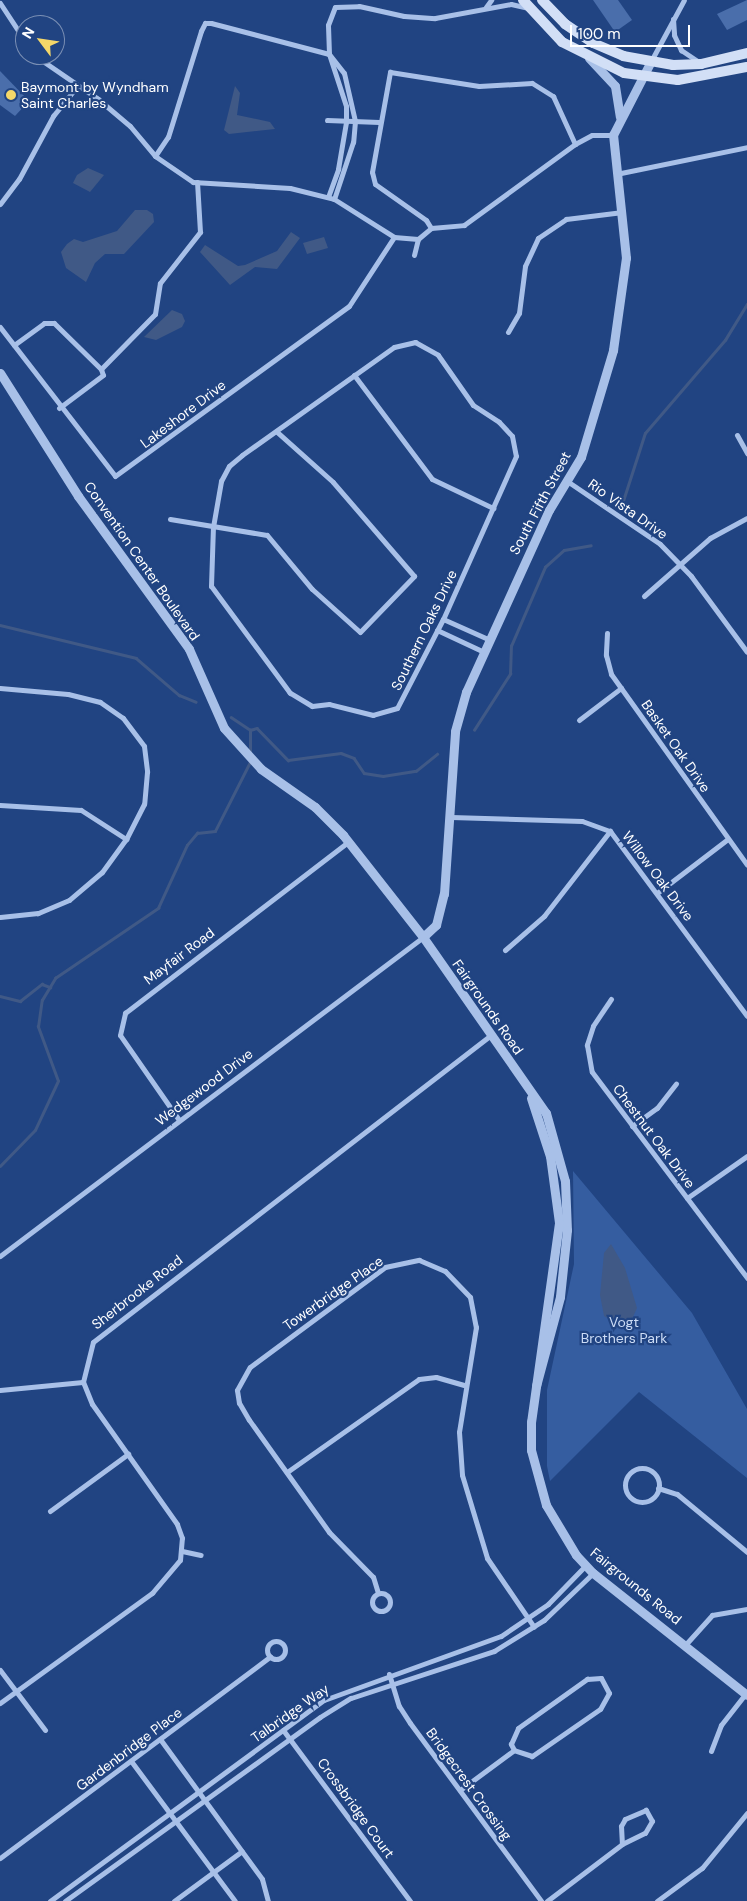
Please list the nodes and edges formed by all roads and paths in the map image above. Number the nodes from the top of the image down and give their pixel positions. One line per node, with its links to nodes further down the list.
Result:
1 (491, 0): 6 (street)
2 (542, 0): 12 (main road)
3 (684, 0): 7 (street)
4 (0, 3): 8 (street)
5 (526, 4): 6 (street); 11 (main road)
6 (486, 7): 10 (street)
7 (673, 19): 12 (street); 13 (street)
8 (15, 26)
9 (747, 53): 13 (main road)
10 (329, 54): 20 (street); 21 (street); 26 (street)
11 (589, 58): 16 (main road); 18 (street)
12 (650, 63): 13 (main road); 16 (street, South Fifth Street)
13 (701, 64)
14 (48, 65): 17 (street)
15 (747, 67): 16 (main road)
16 (643, 75): 18 (street, South Fifth Street)
17 (77, 86): 26 (street); 31 (street)
18 (620, 117): 23 (street, South Fifth Street)
19 (327, 120): 21 (street)
20 (355, 121): 21 (street); 22 (street); 30 (street)
21 (346, 122): 29 (street)
22 (379, 122): 24 (street); 33 (street)
23 (613, 135): 24 (street); 27 (street, South Fifth Street)
24 (575, 144): 33 (street)
25 (747, 147): 27 (street)
26 (155, 156): 28 (street)
27 (616, 174): 32 (street, South Fifth Street)
28 (197, 182): 29 (street); 40 (street)
29 (328, 197): 30 (street)
30 (334, 198): 34 (street)
31 (0, 204)
32 (623, 212): 38 (street); 47 (street, South Fifth Street)
33 (430, 228): 35 (street)
34 (394, 237): 35 (street); 43 (street, Lakeshore Drive)
35 (418, 240): 36 (street)
36 (414, 255)
37 (0, 327): 39 (street, Lakeshore Drive)
38 (508, 332)
39 (14, 345): 40 (street); 43 (street, Lakeshore Drive)
40 (100, 369): 43 (street)
41 (0, 373): 68 (street, Convention Center Boulevard)
42 (354, 375): 44 (street, Southern Oaks Drive); 48 (street); 48 (street, Southern Oaks Drive)
43 (59, 408)
44 (276, 431): 51 (street, Southern Oaks Drive); 51 (street)
45 (737, 435): 46 (street)
46 (747, 453)
47 (567, 481): 52 (street, Rio Vista Drive); 57 (street, South Fifth Street)
48 (493, 508): 54 (street, Southern Oaks Drive)
49 (747, 518): 52 (street)
50 (170, 519): 51 (street)
51 (213, 527): 55 (street, Southern Oaks Drive)
52 (678, 562): 53 (street); 59 (street, Rio Vista Drive)
53 (644, 596)
54 (443, 619): 55 (street, Southern Oaks Drive); 57 (street)
55 (438, 630): 58 (street)
56 (607, 633): 61 (street, Basket Oak Drive)
57 (490, 640): 58 (street, South Fifth Street)
58 (484, 652): 64 (street, South Fifth Street)
59 (747, 652)
60 (0, 688): 66 (street)
61 (621, 688): 62 (street); 67 (street, Basket Oak Drive)
62 (579, 720)
63 (0, 805): 66 (street)
64 (451, 817): 65 (street, Willow Oak Drive); 72 (street, South Fifth Street)
65 (610, 831): 70 (street, Willow Oak Drive); 73 (street)
66 (126, 839): 71 (street)
67 (728, 839): 69 (street, Basket Oak Drive); 70 (street)
68 (348, 842): 72 (street, Convention Center Boulevard); 78 (street, Mayfair Road)
69 (747, 865)
70 (657, 893): 75 (street, Willow Oak Drive)
71 (0, 917)
72 (423, 937): 76 (street, Fairgrounds Road); 78 (street, Wedgewood Drive)
73 (505, 950)
74 (611, 999): 79 (street, Chestnut Oak Drive)
75 (747, 1016)
76 (491, 1035): 84 (street, Sherbrooke Road); 94 (street, Fairgrounds Road)
77 (676, 1084): 79 (street)
78 (179, 1120): 82 (street, Wedgewood Drive)
79 (632, 1126): 81 (street, Chestnut Oak Drive)
80 (747, 1156): 81 (street)
81 (688, 1198): 83 (street, Chestnut Oak Drive)
82 (0, 1256)
83 (747, 1278)
84 (83, 1382): 86 (street); 87 (street)
85 (464, 1386): 88 (street); 88 (street, Towerbridge Place); 98 (street, Towerbridge Place)
86 (0, 1390)
87 (128, 1454): 90 (street); 91 (street)
88 (287, 1472): 96 (street, Towerbridge Place)
89 (658, 1488): 89 (street); 92 (street)
90 (50, 1511)
91 (182, 1551): 93 (street); 105 (street)
92 (747, 1552)
93 (201, 1555)
94 (586, 1565): 95 (street, Fairgrounds Road); 98 (street, Talbridge Way)
95 (593, 1572): 99 (street, Talbridge Way); 100 (street, Fairgrounds Road)
96 (378, 1594)
97 (747, 1609): 100 (street)
98 (528, 1619): 99 (street, Towerbridge Place); 103 (street, Talbridge Way)
99 (534, 1627): 104 (street, Talbridge Way)
100 (686, 1644): 106 (street, Fairgrounds Road)
101 (270, 1657): 111 (street, Gardenbridge Place)
102 (0, 1670): 105 (street)
103 (389, 1674): 104 (street, Bridgecrest Crossing); 109 (street, Talbridge Way)
104 (392, 1683): 110 (street, Talbridge Way); 116 (street, Bridgecrest Crossing)
105 (16, 1691): 107 (street); 108 (street)
106 (746, 1695): 113 (street)
107 (0, 1703)
108 (45, 1730)
109 (283, 1730): 110 (street, Crossbridge Court); 115 (street, Talbridge Way)
110 (290, 1738): 117 (street, Talbridge Way); 130 (street, Crossbridge Court)
111 (160, 1739): 114 (street, Gardenbridge Place); 115 (street)
112 (514, 1750): 112 (street); 116 (street)
113 (711, 1751)
114 (131, 1761): 118 (street); 123 (street, Gardenbridge Place)
115 (199, 1790): 117 (street); 118 (street, Talbridge Way)
116 (460, 1790): 131 (street, Bridgecrest Crossing)
117 (205, 1799): 120 (street, Talbridge Way); 122 (street)
118 (169, 1813): 120 (street); 125 (street, Talbridge Way)
119 (747, 1813): 133 (street)
120 (175, 1821): 124 (street); 126 (street, Talbridge Way)
121 (622, 1844): 121 (street); 132 (street)
122 (242, 1851): 124 (street); 129 (street)
123 (0, 1858)
124 (213, 1871): 127 (street); 128 (street)
125 (50, 1901)
126 (64, 1901)
127 (174, 1901)
128 (235, 1901)
129 (268, 1901)
130 (410, 1901)
131 (540, 1901)
132 (547, 1901)
133 (657, 1901)

